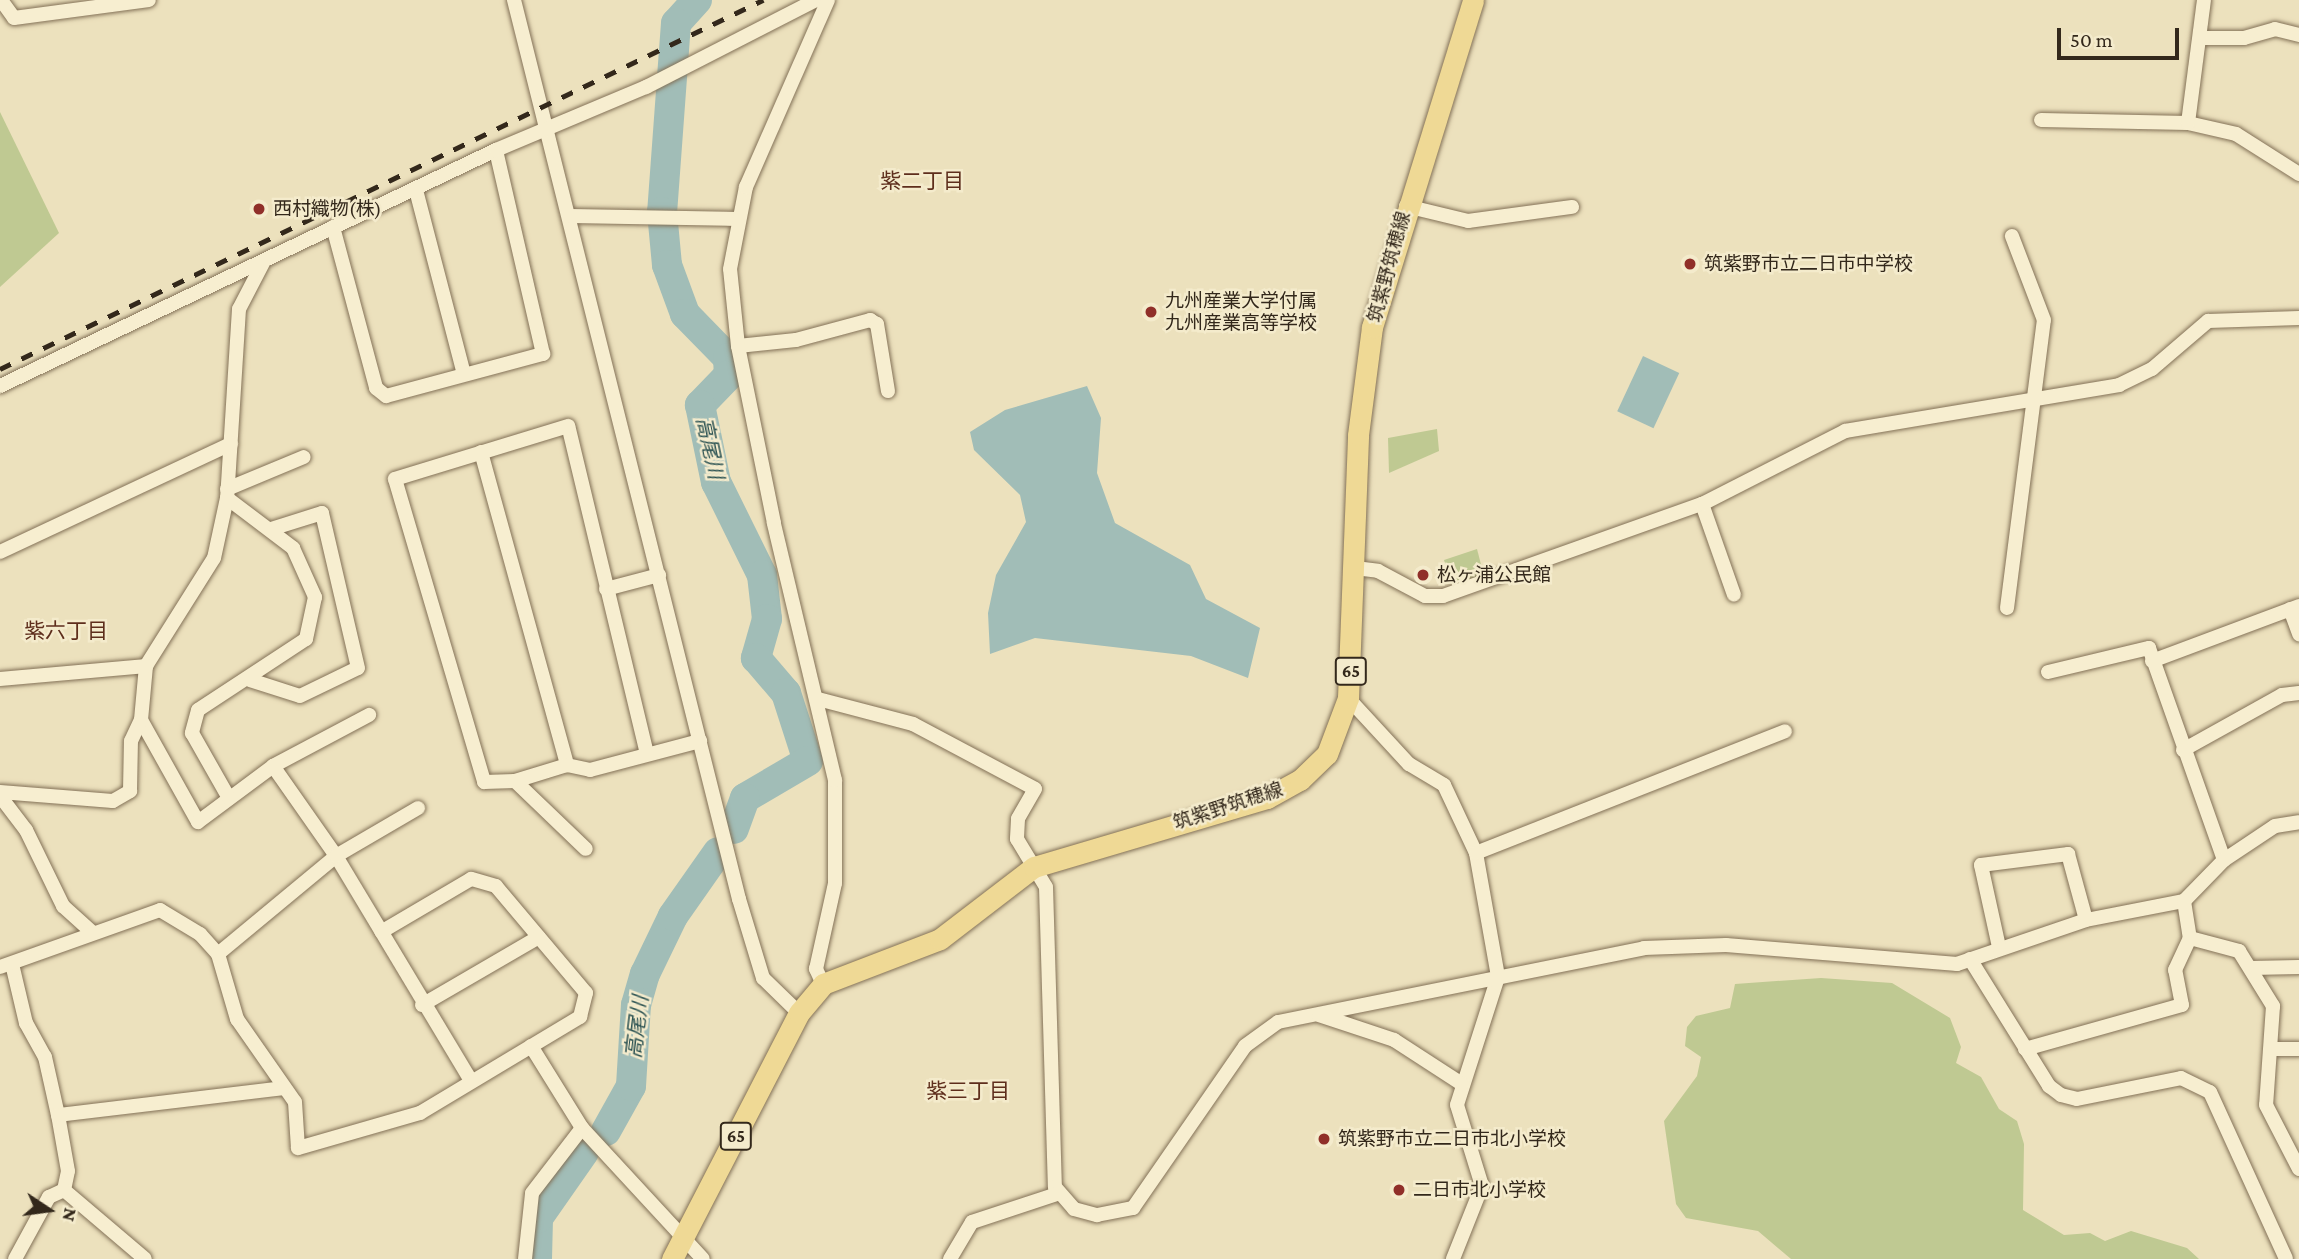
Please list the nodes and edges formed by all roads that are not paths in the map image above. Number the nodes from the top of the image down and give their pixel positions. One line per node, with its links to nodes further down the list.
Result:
1 (1, 0): 2 (street)
2 (149, 0)
3 (514, 0): 12 (street)
4 (816, 0): 12 (street)
5 (828, 0): 19 (street)
6 (1472, 0): 16 (main road, 筑紫野筑穂線 / 65)
7 (2204, 0): 9 (street)
8 (2299, 36): 9 (street)
9 (2201, 38): 11 (street)
10 (2041, 120): 11 (street)
11 (2188, 123): 14 (street)
12 (549, 130): 13 (street); 18 (street)
13 (496, 150): 15 (street); 25 (street)
14 (2299, 174)
15 (416, 190): 20 (street); 25 (street)
16 (1406, 206): 17 (street); 36 (main road, 筑紫野筑穂線 / 65)
17 (1572, 207)
18 (571, 216): 19 (street); 37 (street)
19 (738, 219): 24 (street)
20 (333, 227): 22 (street); 25 (street)
21 (2012, 236): 28 (street)
22 (264, 261): 26 (street); 29 (street)
23 (2299, 318): 28 (street)
24 (738, 346): 27 (street); 50 (street)
25 (464, 374)
26 (0, 386)
27 (888, 391)
28 (2029, 402): 33 (street); 41 (street)
29 (231, 444): 32 (street); 35 (street)
30 (481, 452): 38 (street); 57 (street); 59 (street)
31 (304, 457): 32 (street)
32 (227, 494): 34 (street); 44 (street)
33 (1702, 504): 36 (street); 39 (street)
34 (271, 529): 47 (street); 47 (street)
35 (0, 552)
36 (1355, 568): 49 (main road, 筑紫野筑穂線 / 65)
37 (659, 575): 38 (street); 54 (street)
38 (606, 589): 56 (street)
39 (1734, 595)
40 (2294, 607): 42 (street); 43 (street)
41 (2007, 608)
42 (2299, 634)
43 (2152, 661): 45 (street); 55 (street)
44 (146, 666): 46 (street); 52 (street)
45 (2048, 672)
46 (0, 679)
47 (250, 680): 61 (street)
48 (2299, 693): 55 (street)
49 (1348, 698): 65 (street); 68 (main road, 筑紫野筑穂線 / 65)
50 (818, 699): 68 (street); 82 (street)
51 (369, 715): 58 (street)
52 (141, 720): 60 (street); 61 (street)
53 (1785, 731): 65 (street)
54 (700, 741): 56 (street); 84 (street)
55 (2183, 750): 67 (street)
56 (647, 754): 57 (street)
57 (567, 765): 59 (street)
58 (273, 766): 61 (street); 66 (street)
59 (515, 781): 64 (street)
60 (0, 794): 71 (street)
61 (229, 798)
62 (418, 808): 66 (street)
63 (2299, 822): 67 (street)
64 (586, 849)
65 (1476, 853): 81 (street)
66 (335, 856): 72 (street); 76 (street)
67 (2224, 860): 69 (street)
68 (1034, 867): 82 (main road, 筑紫野筑穂線 / 65); 97 (street)
69 (2184, 901): 70 (street); 74 (street)
70 (2086, 920): 75 (street); 75 (street)
71 (91, 931): 76 (street); 78 (street)
72 (381, 932): 73 (street); 83 (street)
73 (539, 937): 83 (street); 86 (street)
74 (2190, 938): 80 (street); 87 (street)
75 (1999, 947): 77 (street)
76 (218, 954): 92 (street)
77 (1970, 960): 81 (street); 87 (street)
78 (6, 966): 93 (street)
79 (2299, 967): 80 (street)
80 (2250, 968): 88 (street)
81 (1498, 977): 85 (street); 91 (street)
82 (823, 984): 84 (main road, 筑紫野筑穂線 / 65)
83 (422, 1005): 90 (street)
84 (799, 1013): 98 (main road, 筑紫野筑穂線 / 65)
85 (1316, 1014): 91 (street); 97 (street)
86 (531, 1046): 90 (street); 94 (street)
87 (2025, 1049): 106 (street)
88 (2274, 1049): 89 (street); 95 (street)
89 (2299, 1049)
90 (471, 1081): 92 (street)
91 (1462, 1084): 105 (street)
92 (283, 1087): 93 (street)
93 (58, 1115): 96 (street)
94 (582, 1128): 98 (street); 101 (street)
95 (2299, 1169)
96 (64, 1190): 99 (street); 100 (street)
97 (1057, 1194): 104 (street)
98 (685, 1234): 102 (main road, 筑紫野筑穂線 / 65); 103 (street)
99 (15, 1259)
100 (145, 1259)
101 (525, 1259)
102 (672, 1259)
103 (703, 1259)
104 (950, 1259)
105 (1453, 1259)
106 (2286, 1259)

